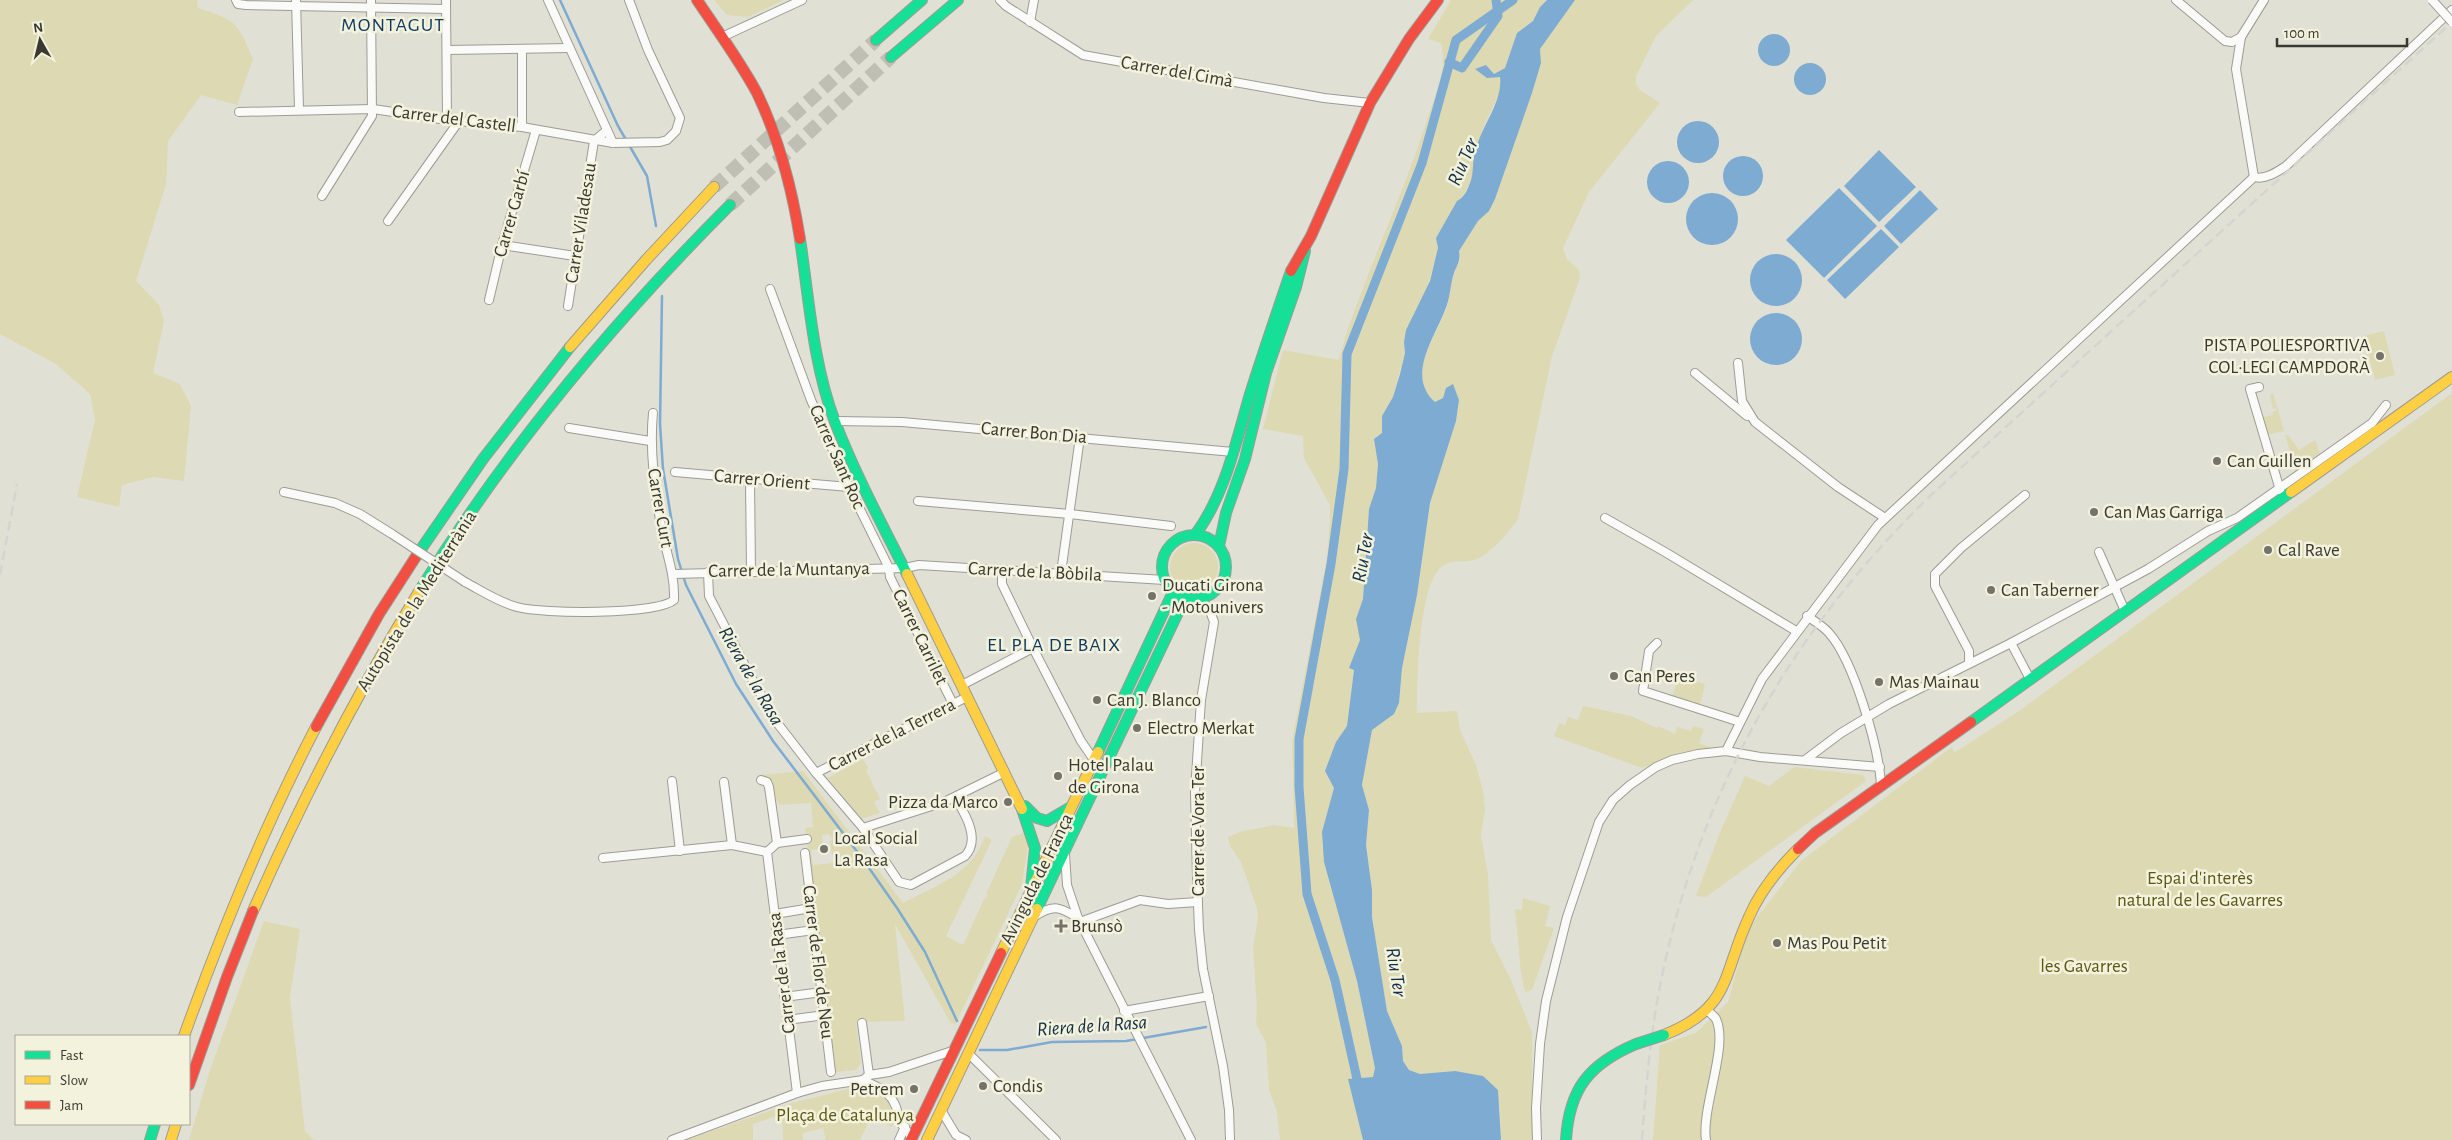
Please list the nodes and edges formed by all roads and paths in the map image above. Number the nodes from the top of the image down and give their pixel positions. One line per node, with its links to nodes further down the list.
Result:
1 (446, 0): 18 (street)
2 (548, 0): 25 (street)
3 (629, 0): 39 (street, Carrer del Castell)
4 (697, 0): 22 (main road)
5 (802, 0): 22 (street)
6 (922, 0): 24 (main road)
7 (959, 0): 28 (main road)
8 (1000, 0): 20 (street, Carrer del Cimà)
9 (1034, 0): 20 (street)
10 (1438, 0): 29 (main road)
11 (2176, 0): 23 (street)
12 (2264, 0): 23 (street)
13 (2432, 0): 21 (street, bridge)
14 (237, 2): 15 (street)
15 (296, 3): 16 (street); 30 (street)
16 (371, 4): 17 (street); 31 (street)
17 (406, 4): 18 (street)
18 (446, 9): 27 (street)
19 (2452, 10): 40 (street)
20 (1030, 22): 29 (street, Carrer del Cimà)
21 (2452, 22)
22 (722, 36): 57 (main road)
23 (2241, 37): 40 (street)
24 (876, 40)
25 (569, 48): 26 (street); 37 (street)
26 (522, 49): 27 (street); 35 (street)
27 (447, 50): 33 (street)
28 (891, 57)
29 (1370, 103): 46 (main road)
30 (299, 109): 31 (street, Carrer del Castell); 32 (street, Carrer del Castell)
31 (373, 109): 33 (street, Carrer del Castell); 42 (street)
32 (239, 112)
33 (447, 120): 34 (street, Carrer del Castell)
34 (459, 121): 35 (street, Carrer del Castell); 44 (street)
35 (522, 127): 36 (street, Carrer del Castell)
36 (536, 130): 38 (street, Carrer del Castell); 45 (street, Carrer Garbí)
37 (607, 130): 38 (street); 39 (street)
38 (594, 141): 39 (street, Carrer del Castell); 47 (street, Carrer Viladesau)
39 (613, 143)
40 (2254, 177): 72 (street)
41 (714, 187): 140 (main road, Autopista de la Mediterrània)
42 (322, 196)
43 (730, 205): 145 (main road, Autopista de la Mediterrània)
44 (388, 220)
45 (502, 245): 47 (street); 49 (street, Carrer Garbí)
46 (1306, 246): 62 (main road); 75 (main road)
47 (576, 256): 50 (street, Carrer Viladesau)
48 (770, 289): 65 (street, Carrer Sant Roc)
49 (490, 300)
50 (568, 306)
51 (1738, 363): 58 (street)
52 (1695, 373): 58 (street)
53 (2452, 377): 89 (main road)
54 (2260, 387): 66 (street)
55 (2386, 405): 66 (street)
56 (653, 413): 61 (street, Carrer Curt)
57 (834, 421): 60 (street, Carrer Bon Dia); 78 (main road)
58 (1755, 422): 72 (street)
59 (569, 428): 61 (street, Carrer Curt)
60 (1080, 437): 62 (street, Carrer Bon Dia); 70 (street)
61 (650, 441): 83 (street, Carrer Curt)
62 (1233, 452): 74 (main road)
63 (675, 472): 64 (street, Carrer Orient)
64 (750, 479): 65 (street, Carrer Orient); 79 (street)
65 (849, 488): 77 (street, Carrer Sant Roc)
66 (2280, 490): 85 (street)
67 (284, 492): 83 (street, Carrer Curt, bridge)
68 (2025, 495): 95 (street)
69 (918, 501): 70 (street)
70 (1070, 514): 73 (street); 82 (street)
71 (1605, 518): 91 (street)
72 (1885, 518): 90 (street)
73 (1171, 526)
74 (1196, 535): 75 (main road); 84 (main road)
75 (1219, 546): 88 (main road)
76 (2100, 552): 85 (street)
77 (889, 568): 78 (street, Carrer de la Muntanya); 79 (street, Carrer de la Muntanya); 99 (street, Carrer Carrilet)
78 (904, 568): 80 (street, Carrer de la Bòbila); 97 (main road)
79 (751, 571): 81 (street, Carrer de la Muntanya)
80 (1002, 571): 82 (street, Carrer de la Bòbila); 94 (street)
81 (708, 572): 83 (street, Carrer de la Muntanya); 107 (street)
82 (1062, 573): 84 (street, Carrer de la Bòbila)
83 (673, 574)
84 (1165, 580): 86 (main road)
85 (2114, 587): 89 (street); 93 (street)
86 (1173, 592): 87 (main road); 103 (main road, Avinguda de França)
87 (1185, 598): 88 (main road); 119 (main road, Avinguda de França)
88 (1201, 599): 125 (street, Carrer de Vora Ter)
89 (2126, 611): 96 (main road)
90 (1807, 616): 91 (street); 100 (street)
91 (1796, 631): 101 (street)
92 (1658, 643): 101 (street)
93 (2011, 643): 95 (street); 96 (street)
94 (1033, 648): 97 (street); 103 (street)
95 (1969, 663): 100 (street)
96 (2030, 679): 111 (main road)
97 (962, 685): 98 (main road)
98 (968, 697): 99 (street, Carrer de la Terrera); 106 (main road)
99 (954, 704): 107 (street, Carrer de la Terrera)
100 (1866, 718): 104 (street); 105 (street)
101 (1740, 722): 102 (street)
102 (1726, 751): 104 (street); 161 (street)
103 (1094, 760): 114 (main road, Avinguda de França)
104 (1806, 760): 105 (street)
105 (1880, 767): 111 (street)
106 (1005, 772): 112 (street); 113 (main road)
107 (816, 773): 115 (street)
108 (761, 780): 117 (street)
109 (672, 781): 120 (street)
110 (724, 782): 118 (street)
111 (1881, 785): 136 (main road)
112 (955, 797): 115 (street); 115 (street)
113 (1019, 800): 114 (main road); 124 (main road)
114 (1072, 806): 124 (main road, Avinguda de França)
115 (863, 828)
116 (807, 839): 117 (street)
117 (777, 843): 121 (street)
118 (732, 845): 120 (street); 121 (street)
119 (1065, 851): 128 (main road, Avinguda de França); 129 (street)
120 (680, 852): 123 (street)
121 (767, 852): 127 (street, Carrer de la Rasa)
122 (804, 853): 126 (street, Carrer de Flor de Neu)
123 (604, 858)
124 (1030, 890): 141 (main road, Avinguda de França)
125 (1198, 902): 129 (street); 133 (street, Carrer de Vora Ter)
126 (811, 908): 127 (street); 130 (street, Carrer de Flor de Neu)
127 (775, 914): 131 (street, Carrer de la Rasa)
128 (1033, 918): 129 (street); 142 (main road, Avinguda de França)
129 (1079, 920): 135 (street)
130 (814, 930): 131 (street); 132 (street, Carrer de Flor de Neu)
131 (777, 935): 134 (street, Carrer de la Rasa)
132 (822, 992): 134 (street); 137 (street, Carrer de Flor de Neu)
133 (1209, 996): 135 (street); 160 (street, Carrer de Vora Ter)
134 (784, 997): 138 (street, Carrer de la Rasa)
135 (1124, 1011): 159 (street)
136 (1708, 1011): 162 (main road, bridge); 163 (street)
137 (825, 1015): 138 (street); 143 (street, Carrer de Flor de Neu)
138 (787, 1020): 146 (street, Carrer de la Rasa)
139 (862, 1023): 144 (street)
140 (184, 1035)
141 (955, 1050): 144 (street); 155 (main road, Avinguda de França)
142 (968, 1053): 147 (main road, Avinguda de França); 158 (street)
143 (831, 1072)
144 (866, 1078): 146 (street); 150 (street, Avinguda de França)
145 (190, 1082)
146 (797, 1093): 153 (street)
147 (941, 1110): 156 (main road, Avinguda de França); 157 (street)
148 (155, 1125): 151 (main road)
149 (176, 1125): 152 (main road)
150 (904, 1127): 154 (street); 155 (street, Avinguda de França)
151 (150, 1140)
152 (171, 1140)
153 (672, 1140)
154 (899, 1140)
155 (911, 1140)
156 (926, 1140)
157 (966, 1140)
158 (1056, 1140)
159 (1191, 1140)
160 (1230, 1140)
161 (1537, 1140)
162 (1566, 1140)
163 (1706, 1140)

